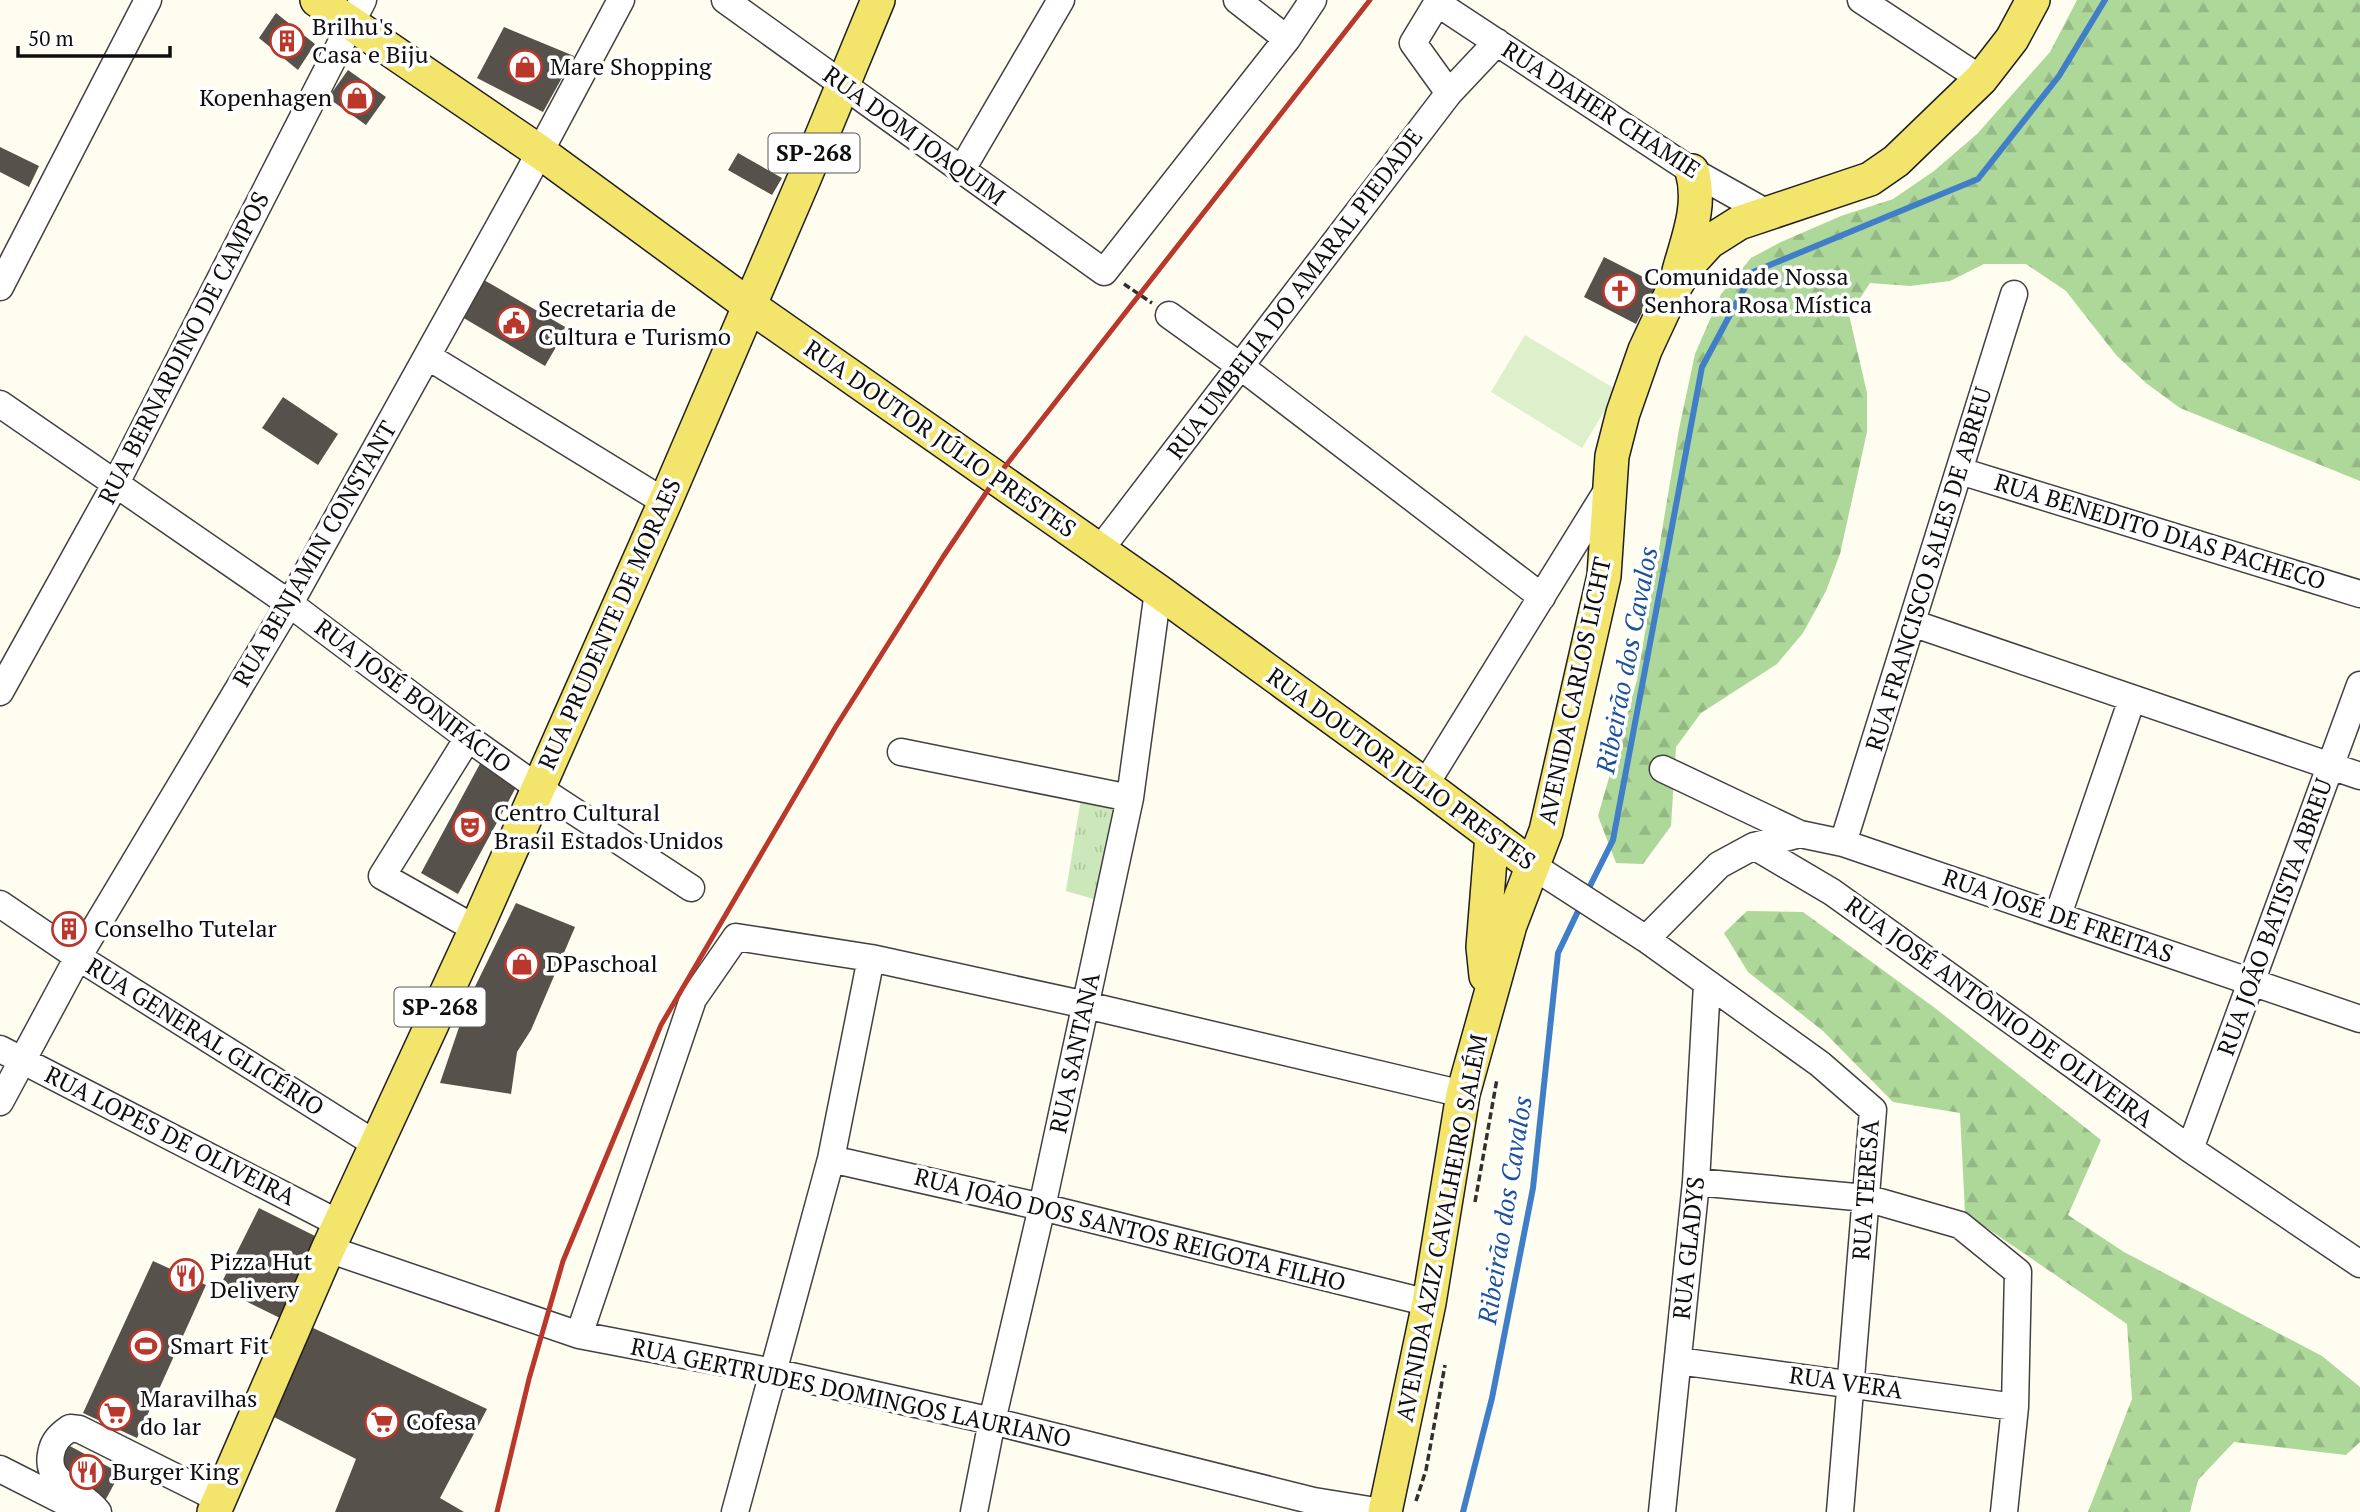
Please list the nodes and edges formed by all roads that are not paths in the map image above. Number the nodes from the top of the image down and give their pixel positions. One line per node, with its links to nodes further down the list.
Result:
1 (148, 0): 22 (street)
2 (317, 0): 12 (main road, RUA DOUTOR JÚLIO PRESTES)
3 (621, 0): 18 (street, RUA BENJAMIN CONSTANT)
4 (725, 0): 16 (street, RUA DOM JOAQUIM)
5 (877, 0): 16 (main road, RUA PRUDENTE DE MORAES / SP-268)
6 (1061, 0): 19 (street)
7 (1237, 0): 13 (street)
8 (1313, 0): 13 (street)
9 (1861, 0): 15 (street)
10 (2033, 0): 15 (main road, AVENIDA CARLOS LICHT)
11 (1438, 1): 14 (street, RUA DAHER CHAMIE); 17 (street)
12 (357, 11): 18 (main road, RUA DOUTOR JÚLIO PRESTES); 31 (street, RUA BERNARDINO DE CAMPOS)
13 (1287, 39): 19 (street, RUA DOM JOAQUIM)
14 (1497, 42): 17 (street, RUA UMBELIA DO AMARAL PIEDADE); 20 (street, RUA DAHER CHAMIE)
15 (1981, 79): 21 (main road, AVENIDA CARLOS LICHT)
16 (843, 84): 19 (street, RUA DOM JOAQUIM); 25 (main road, RUA PRUDENTE DE MORAES / SP-268)
17 (1449, 93): 28 (street, RUA UMBELIA DO AMARAL PIEDADE)
18 (540, 152): 25 (main road, RUA DOUTOR JÚLIO PRESTES); 27 (street, RUA BENJAMIN CONSTANT)
19 (961, 171)
20 (1692, 171): 21 (street, RUA DAHER CHAMIE); 23 (main road)
21 (1766, 213): 23 (main road, AVENIDA CARLOS LICHT)
22 (0, 287)
23 (1673, 290): 32 (main road, AVENIDA CARLOS LICHT)
24 (2014, 294): 30 (street, RUA FRANCISCO SALES DE ABREU)
25 (750, 306): 33 (main road, RUA PRUDENTE DE MORAES / SP-268); 34 (main road, RUA DOUTOR JÚLIO PRESTES)
26 (1169, 315): 28 (street)
27 (427, 356): 33 (street); 38 (street, RUA BENJAMIN CONSTANT)
28 (1240, 366): 34 (street, RUA UMBELIA DO AMARAL PIEDADE); 37 (street)
29 (0, 404): 31 (street, RUA JOSÉ BONIFÁCIO)
30 (1960, 471): 36 (street, RUA BENEDITO DIAS PACHECO); 39 (street, RUA FRANCISCO SALES DE ABREU)
31 (116, 483): 38 (street, RUA JOSÉ BONIFÁCIO); 41 (street, RUA BERNARDINO DE CAMPOS)
32 (1610, 486): 37 (street); 55 (main road, AVENIDA CARLOS LICHT)
33 (665, 502): 49 (main road, RUA PRUDENTE DE MORAES / SP-268)
34 (1099, 551): 35 (main road, RUA DOUTOR JÚLIO PRESTES)
35 (1158, 591): 48 (main road, RUA DOUTOR JÚLIO PRESTES); 50 (street, RUA SANTANA)
36 (2360, 594)
37 (1542, 597): 48 (street)
38 (290, 604): 43 (street, RUA JOSÉ BONIFÁCIO); 61 (street, RUA BENJAMIN CONSTANT)
39 (1912, 623): 42 (street); 53 (street, RUA FRANCISCO SALES DE ABREU)
40 (2360, 685): 45 (street, RUA JOÃO BATISTA ABREU)
41 (0, 692)
42 (2132, 699): 45 (street); 58 (street)
43 (468, 738): 49 (street, RUA JOSÉ BONIFÁCIO); 59 (street)
44 (901, 752): 50 (street)
45 (2330, 766): 47 (street); 63 (street, RUA JOÃO BATISTA ABREU)
46 (1663, 769): 51 (street)
47 (2360, 776)
48 (1425, 785): 52 (main road, RUA DOUTOR JÚLIO PRESTES)
49 (537, 787): 56 (street, RUA JOSÉ BONIFÁCIO); 59 (main road, RUA PRUDENTE DE MORAES / SP-268)
50 (1130, 798): 66 (street, RUA SANTANA)
51 (1800, 834): 53 (street, RUA JOSÉ DE FREITAS); 54 (street, RUA JOSÉ DE FREITAS)
52 (1492, 835): 55 (main road, RUA DOUTOR JÚLIO PRESTES); 65 (main road)
53 (1843, 843): 58 (street, RUA JOSÉ DE FREITAS)
54 (1754, 846): 60 (street); 72 (street, RUA JOSÉ ANTÔNIO DE OLIVEIRA)
55 (1546, 875): 60 (street, RUA TERESA); 65 (main road, AVENIDA AZIZ CAVALHEIRO SALÉM)
56 (691, 888)
57 (0, 904): 61 (street, RUA GENERAL GLICÉRIO)
58 (2058, 915): 63 (street, RUA JOSÉ DE FREITAS)
59 (476, 929): 71 (main road, RUA PRUDENTE DE MORAES / SP-268)
60 (1646, 939): 64 (street, RUA TERESA)
61 (78, 957): 68 (street, RUA BENJAMIN CONSTANT); 71 (street, RUA GENERAL GLICÉRIO)
62 (871, 958): 66 (street); 73 (street); 80 (street)
63 (2252, 982): 67 (street, RUA JOSÉ DE FREITAS); 72 (street, RUA JOÃO BATISTA ABREU)
64 (1707, 984): 74 (street, RUA GLADYS); 75 (street, RUA TERESA)
65 (1488, 1000): 69 (main road, AVENIDA AZIZ CAVALHEIRO SALÉM)
66 (1086, 1005): 69 (street); 76 (street, RUA SANTANA)
67 (2360, 1019)
68 (12, 1055): 70 (street, RUA BENJAMIN CONSTANT); 77 (street, RUA LOPES DE OLIVEIRA)
69 (1463, 1094): 79 (main road, AVENIDA AZIZ CAVALHEIRO SALÉM)
70 (0, 1102)
71 (377, 1144): 77 (main road, RUA PRUDENTE DE MORAES / SP-268)
72 (2190, 1149): 78 (street, RUA JOSÉ ANTÔNIO DE OLIVEIRA)
73 (831, 1158): 76 (street, RUA JOÃO DOS SANTOS REIGOTA FILHO); 82 (street)
74 (1696, 1182): 75 (street); 81 (street, RUA GLADYS)
75 (1866, 1198): 83 (street, RUA TERESA); 84 (street)
76 (1042, 1207): 79 (street, RUA JOÃO DOS SANTOS REIGOTA FILHO); 85 (street, RUA SANTANA)
77 (334, 1236): 80 (street, RUA GERTRUDES DOMINGOS LAURIANO); 87 (main road, RUA PRUDENTE DE MORAES / SP-268)
78 (2360, 1264)
79 (1430, 1303): 92 (main road, AVENIDA AZIZ CAVALHEIRO SALÉM)
80 (579, 1335): 82 (street, RUA GERTRUDES DOMINGOS LAURIANO)
81 (1678, 1361): 83 (street, RUA VERA); 93 (street, RUA GLADYS)
82 (773, 1372): 85 (street, RUA GERTRUDES DOMINGOS LAURIANO); 90 (street)
83 (1851, 1383): 84 (street, RUA VERA); 94 (street, RUA TERESA)
84 (2015, 1407): 95 (street)
85 (992, 1422): 91 (street, RUA SANTANA); 92 (street, RUA GERTRUDES DOMINGOS LAURIANO)
86 (0, 1469): 88 (street)
87 (216, 1506): 89 (street)
88 (85, 1512)
89 (97, 1512)
90 (735, 1512)
91 (974, 1512)
92 (1384, 1512)
93 (1662, 1512)
94 (1840, 1512)
95 (2004, 1512)

